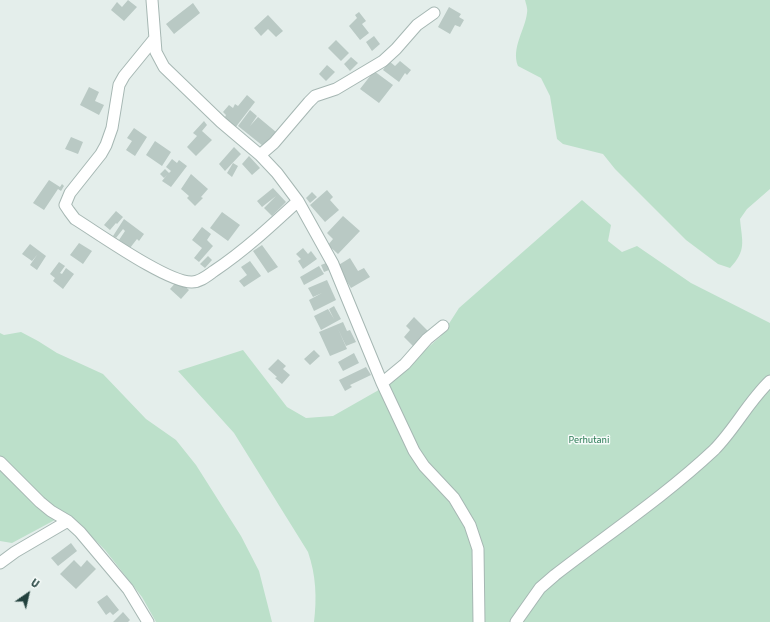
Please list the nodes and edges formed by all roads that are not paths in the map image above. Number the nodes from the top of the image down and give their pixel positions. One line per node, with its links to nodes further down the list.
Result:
1 (152, 0): 3 (street)
2 (434, 13): 4 (street)
3 (155, 38): 4 (street); 5 (street)
4 (260, 155): 5 (street)
5 (298, 201): 8 (street)
6 (443, 326): 8 (street)
7 (770, 381): 14 (street)
8 (382, 383): 13 (street)
9 (0, 462): 10 (street)
10 (68, 521): 11 (street); 12 (street)
11 (0, 563)
12 (148, 622)
13 (479, 622)
14 (516, 622)

